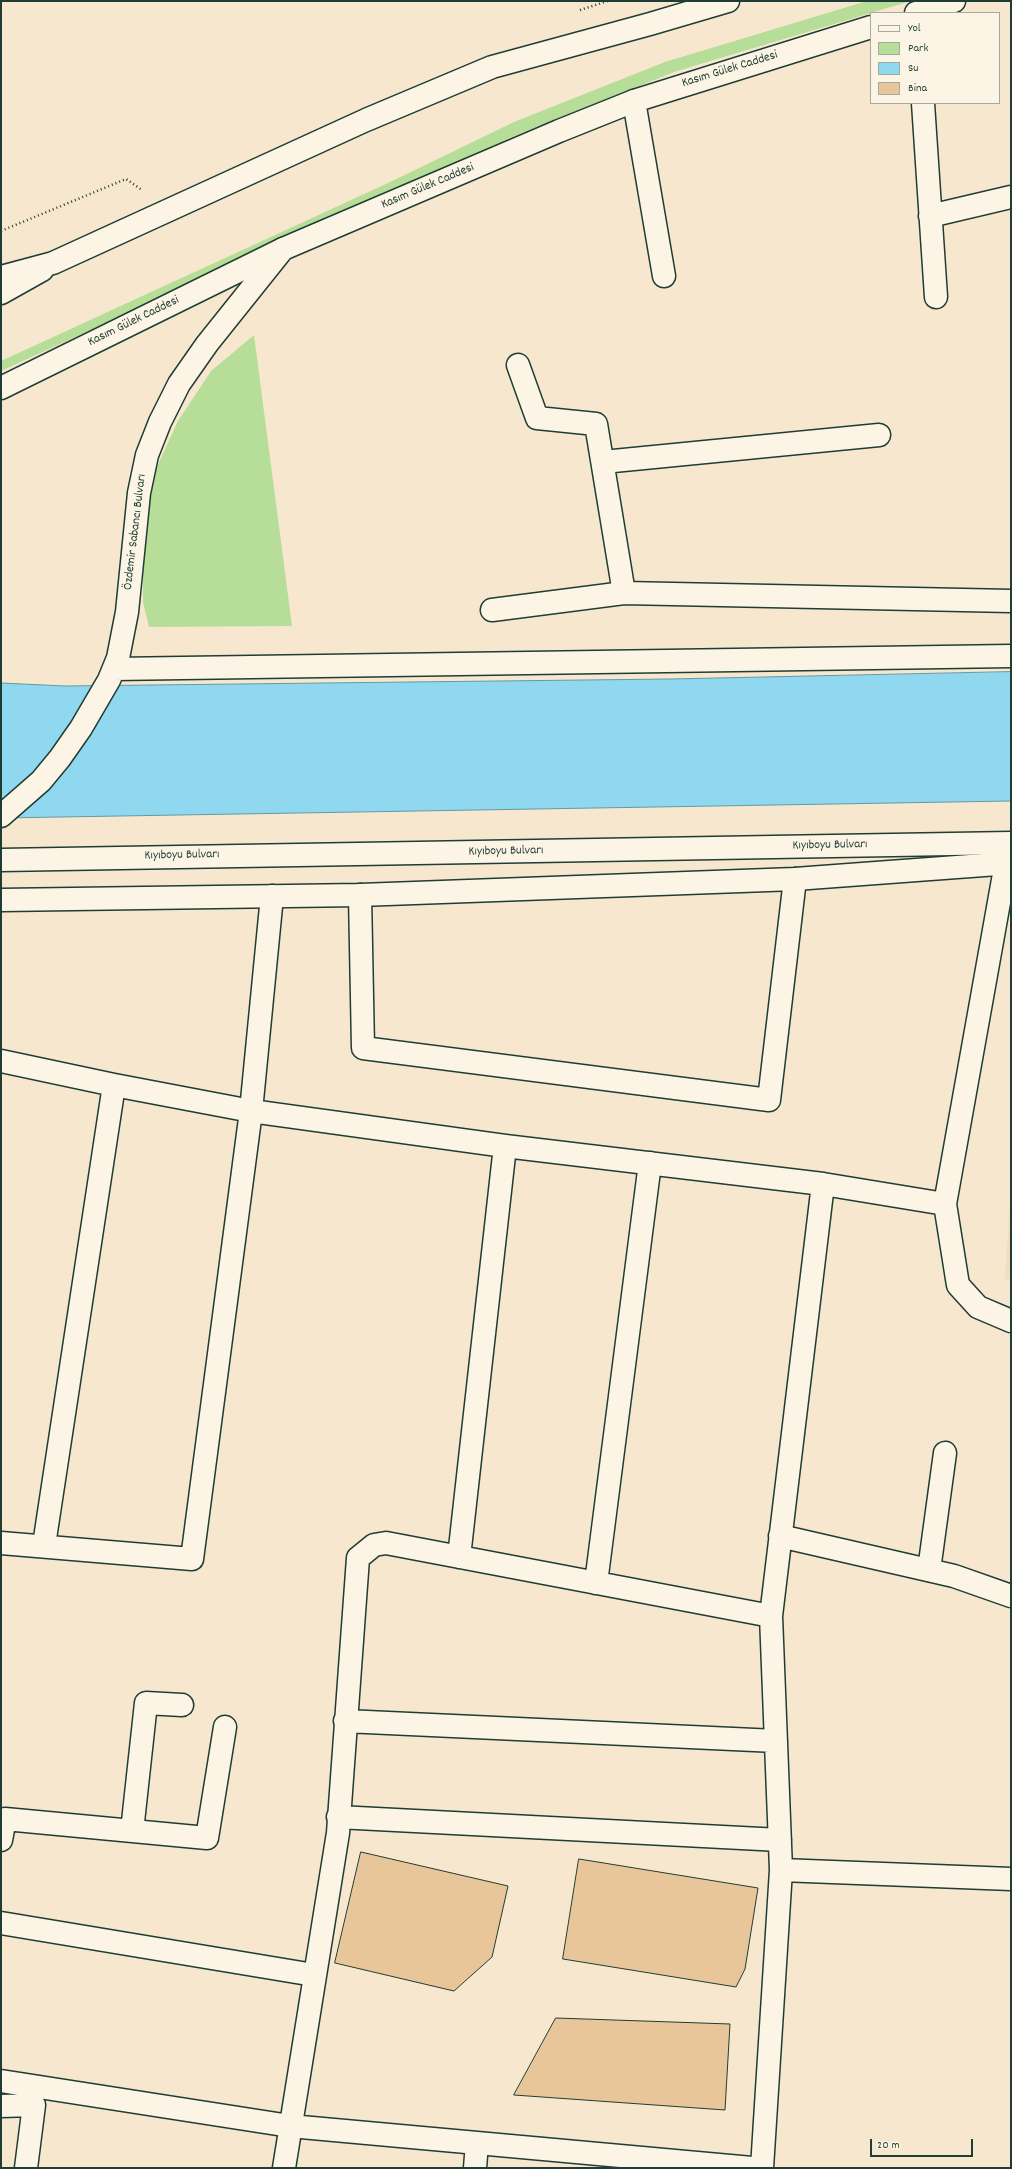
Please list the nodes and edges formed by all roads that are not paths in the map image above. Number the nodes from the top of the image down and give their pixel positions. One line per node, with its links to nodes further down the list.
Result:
1 (728, 1): 10 (street)
2 (954, 1): 3 (street)
3 (920, 12)
4 (870, 27): 5 (street, Kasım Gülek Caddesi)
5 (634, 101): 9 (street, Kasım Gülek Caddesi); 11 (street)
6 (923, 104): 8 (street)
7 (1011, 197): 8 (street)
8 (930, 216): 14 (street)
9 (283, 249): 16 (street, Kasım Gülek Caddesi); 23 (street, Özdemir Sabancı Bulvarı)
10 (53, 264): 12 (street); 13 (street)
11 (664, 276)
12 (1, 277)
13 (1, 293)
14 (936, 297)
15 (518, 365): 18 (street)
16 (1, 388)
17 (879, 435): 18 (street)
18 (603, 462): 19 (street)
19 (624, 593): 20 (street); 21 (street)
20 (1011, 601)
21 (492, 610)
22 (1011, 656): 23 (street)
23 (111, 675): 24 (street, Özdemir Sabancı Bulvarı)
24 (1, 816)
25 (1010, 856): 26 (street, Kıyıboyu Bulvarı); 27 (street); 37 (street)
26 (1, 860)
27 (795, 879): 28 (street); 28 (street)
28 (360, 895): 29 (street)
29 (272, 896): 30 (street); 33 (street)
30 (1, 900)
31 (1, 1061): 32 (street)
32 (114, 1085): 33 (street); 42 (street)
33 (251, 1111): 34 (street); 42 (street)
34 (505, 1146): 35 (street); 43 (street)
35 (650, 1163): 36 (street); 45 (street)
36 (823, 1184): 37 (street); 40 (street)
37 (945, 1204): 38 (street)
38 (1011, 1321)
39 (945, 1453): 44 (street)
40 (780, 1536): 44 (street); 47 (street)
41 (1, 1543): 42 (street)
42 (44, 1545)
43 (459, 1557): 45 (street); 49 (street)
44 (929, 1570): 46 (street)
45 (596, 1582): 47 (street)
46 (1011, 1596)
47 (772, 1616): 51 (street)
48 (182, 1705): 53 (street)
49 (345, 1721): 51 (street); 52 (street)
50 (225, 1727): 53 (street)
51 (776, 1741): 55 (street)
52 (338, 1817): 55 (street); 59 (street)
53 (132, 1831): 54 (street)
54 (1, 1840)
55 (780, 1840): 56 (street)
56 (781, 1870): 57 (street); 68 (street)
57 (1011, 1879)
58 (1, 1923): 59 (street)
59 (314, 1975): 62 (street)
60 (1, 2081): 62 (street)
61 (1, 2106): 64 (street)
62 (290, 2126): 63 (street); 65 (street)
63 (476, 2143): 66 (street); 67 (street)
64 (26, 2168)
65 (284, 2168)
66 (475, 2168)
67 (752, 2168)
68 (762, 2168)

